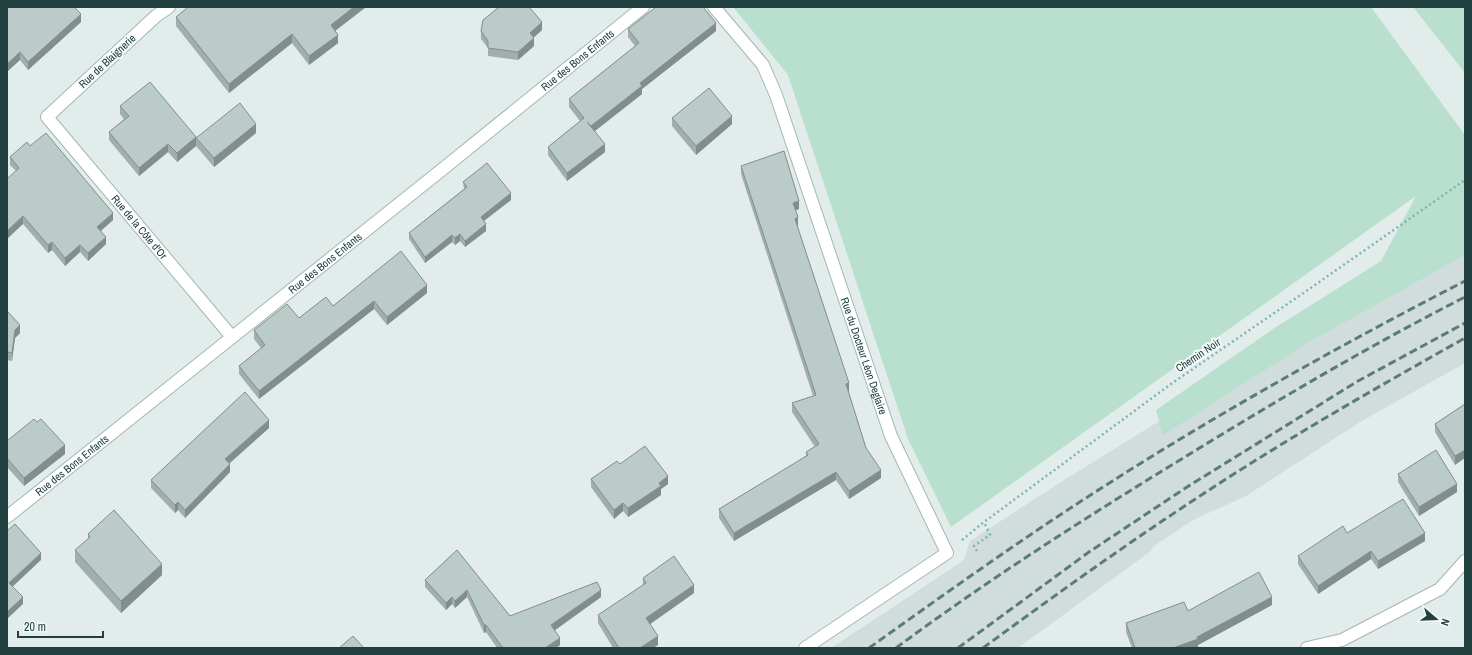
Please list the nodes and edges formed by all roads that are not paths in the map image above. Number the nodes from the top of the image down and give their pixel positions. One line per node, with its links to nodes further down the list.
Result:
1 (169, 7): 4 (street, Rue de Blaignerie)
2 (643, 7): 5 (street, Rue des Bons Enfants)
3 (714, 7): 8 (street, Rue du Docteur Léon Deglaire)
4 (47, 117): 5 (street, Rue de la Côte d'Or)
5 (232, 337): 6 (street, Rue des Bons Enfants)
6 (7, 517)
7 (1465, 561): 9 (street)
8 (805, 648)
9 (1307, 648)

